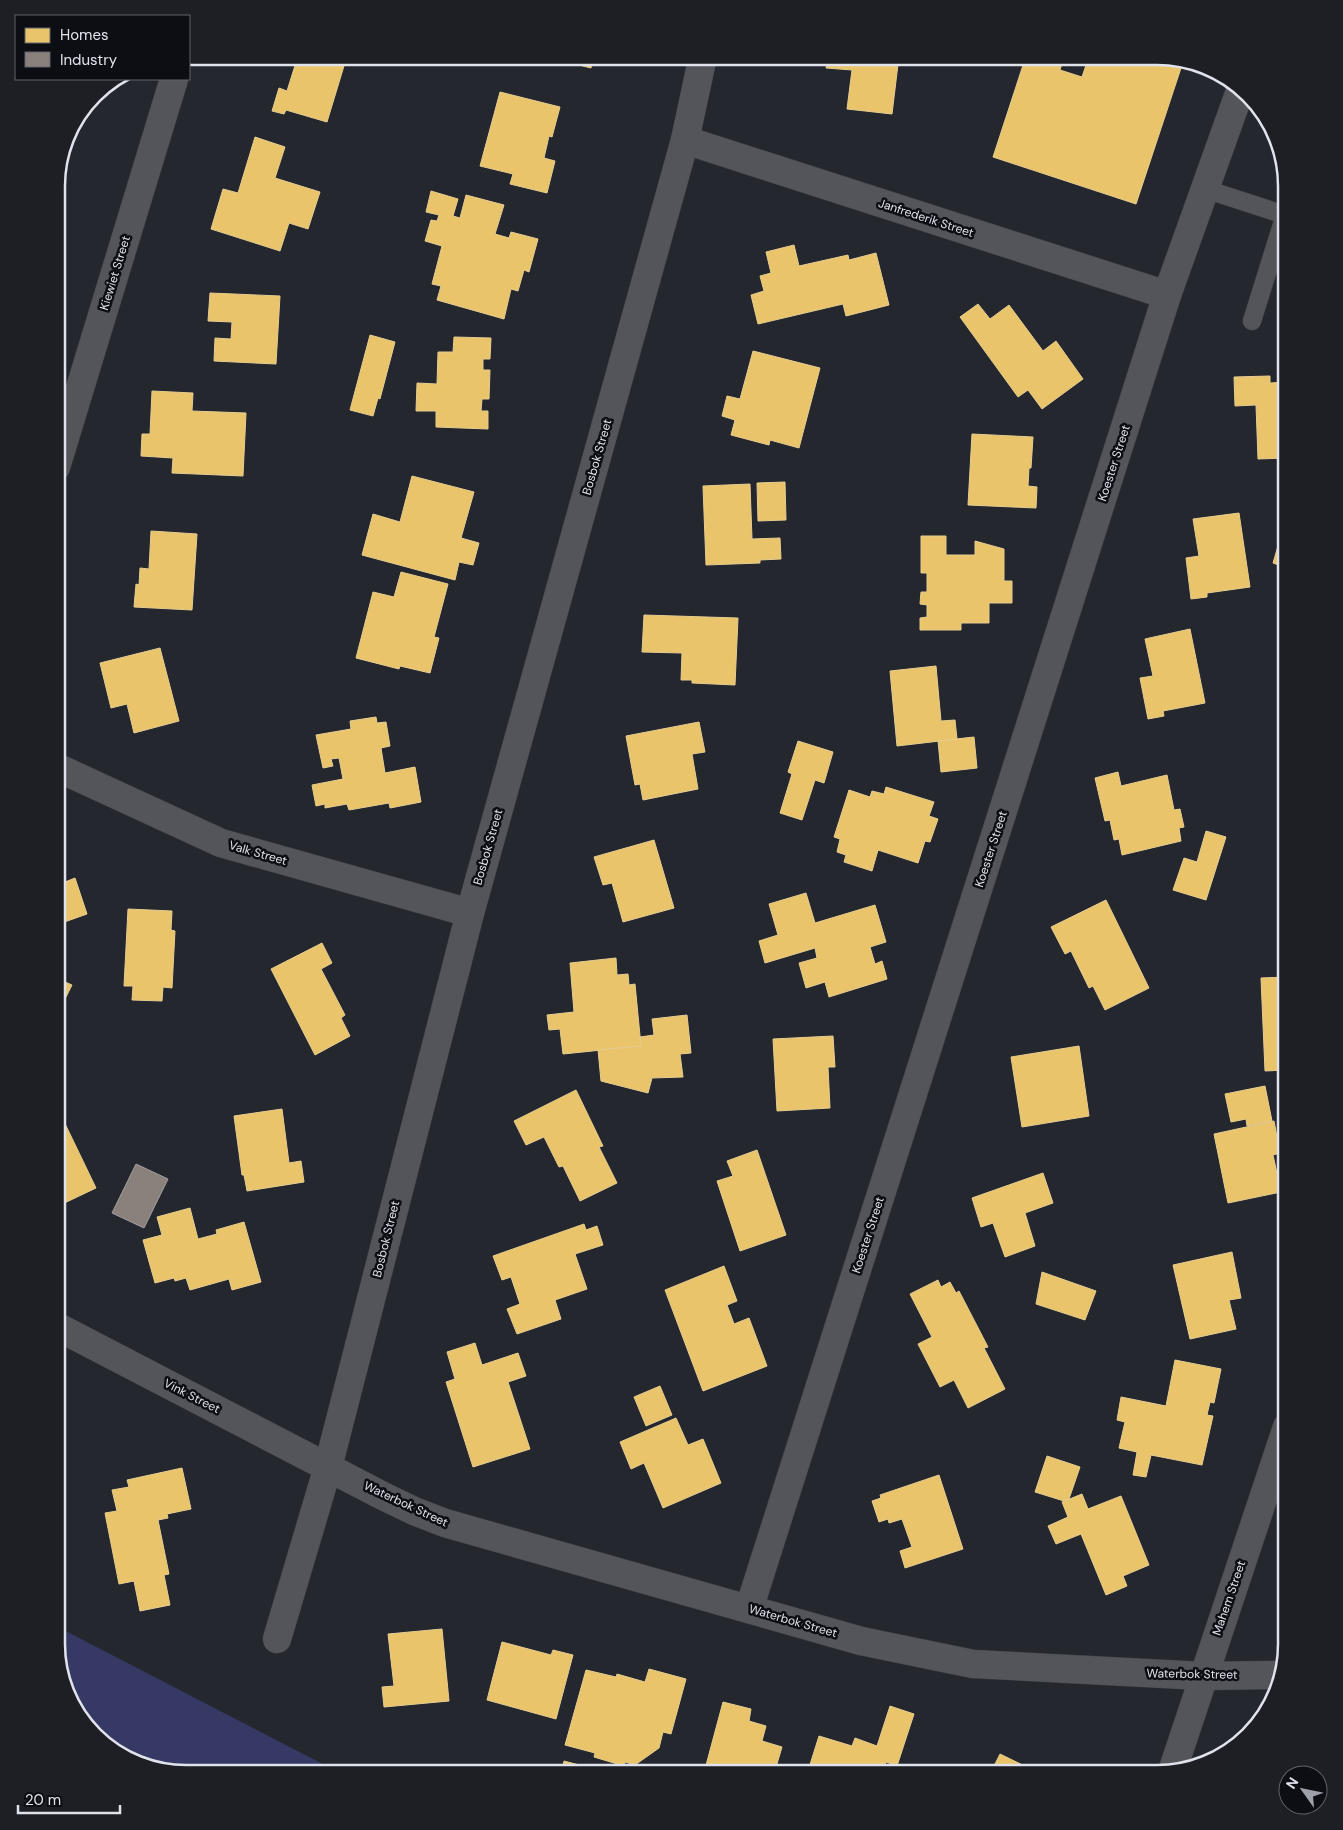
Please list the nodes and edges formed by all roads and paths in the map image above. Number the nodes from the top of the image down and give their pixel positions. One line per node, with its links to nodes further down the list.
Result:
1 (701, 65): 4 (street, Bosbok Street)
2 (174, 80): 10 (street, Kiewiet Street)
3 (1238, 96): 5 (street, Koester Street)
4 (685, 140): 8 (street, Janfrederik Street); 12 (street, Bosbok Street)
5 (1205, 189): 6 (lane); 8 (street, Koester Street)
6 (1278, 211)
7 (1278, 238): 9 (lane)
8 (1167, 295): 16 (street, Koester Street)
9 (1252, 321)
10 (65, 437)
11 (65, 771): 12 (street, Valk Street)
12 (470, 913): 15 (street, Bosbok Street)
13 (65, 1331): 15 (street, Vink Street)
14 (1278, 1454): 19 (street, Mahem Street)
15 (328, 1466): 16 (street, Waterbok Street); 17 (street, Bosbok Street)
16 (749, 1609): 19 (street, Waterbok Street)
17 (277, 1639)
18 (1274, 1675): 19 (street, Waterbok Street)
19 (1203, 1676): 20 (street, Mahem Street)
20 (1175, 1764)

